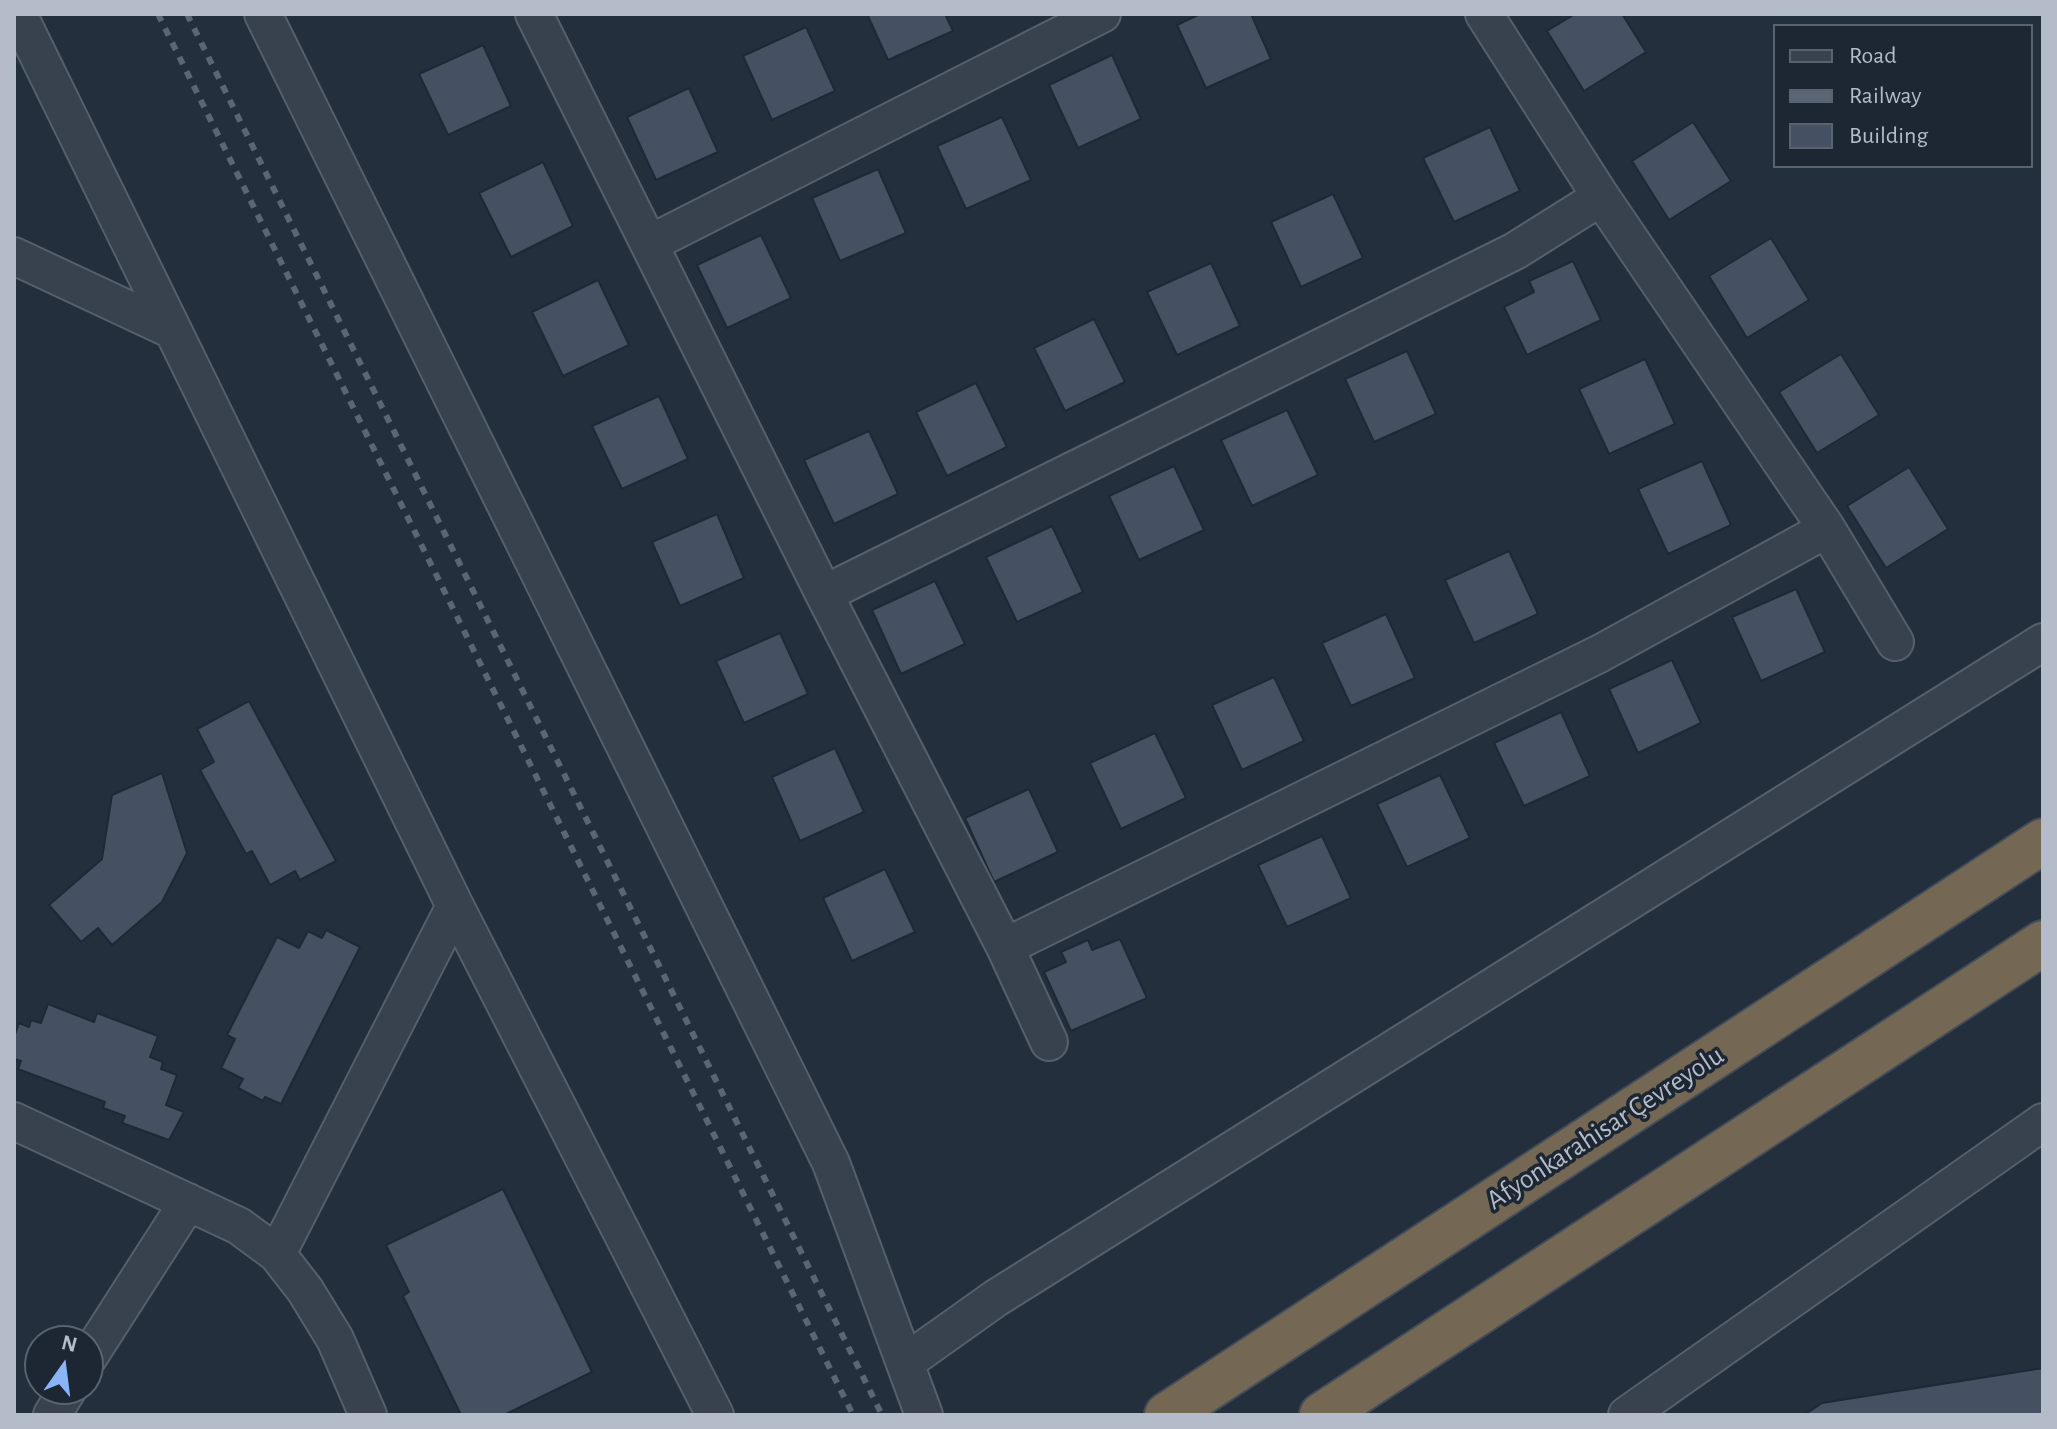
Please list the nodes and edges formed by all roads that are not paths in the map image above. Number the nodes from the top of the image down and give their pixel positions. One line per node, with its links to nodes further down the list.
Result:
1 (18, 14): 9 (street)
2 (263, 14): 24 (street)
3 (534, 14): 7 (street)
4 (1102, 14): 7 (street)
5 (1484, 14): 6 (street)
6 (1601, 197): 10 (street); 11 (street)
7 (649, 244): 11 (street)
8 (14, 256): 9 (street)
9 (172, 330): 15 (street)
10 (1827, 529): 12 (street); 17 (street)
11 (824, 594): 17 (street)
12 (1895, 642)
13 (2043, 642): 24 (street)
14 (2043, 841): 28 (highway, Afyonkarahisar Çevreyolu)
15 (455, 906): 22 (street); 26 (street)
16 (2043, 943): 29 (highway)
17 (1005, 947): 18 (street)
18 (1049, 1042)
19 (14, 1121): 21 (street)
20 (2043, 1122): 30 (street)
21 (188, 1202): 22 (street); 23 (street)
22 (277, 1254): 25 (street)
23 (104, 1333)
24 (906, 1362): 27 (street)
25 (368, 1415)
26 (715, 1415)
27 (924, 1415)
28 (1167, 1415)
29 (1322, 1415)
30 (1627, 1415)

